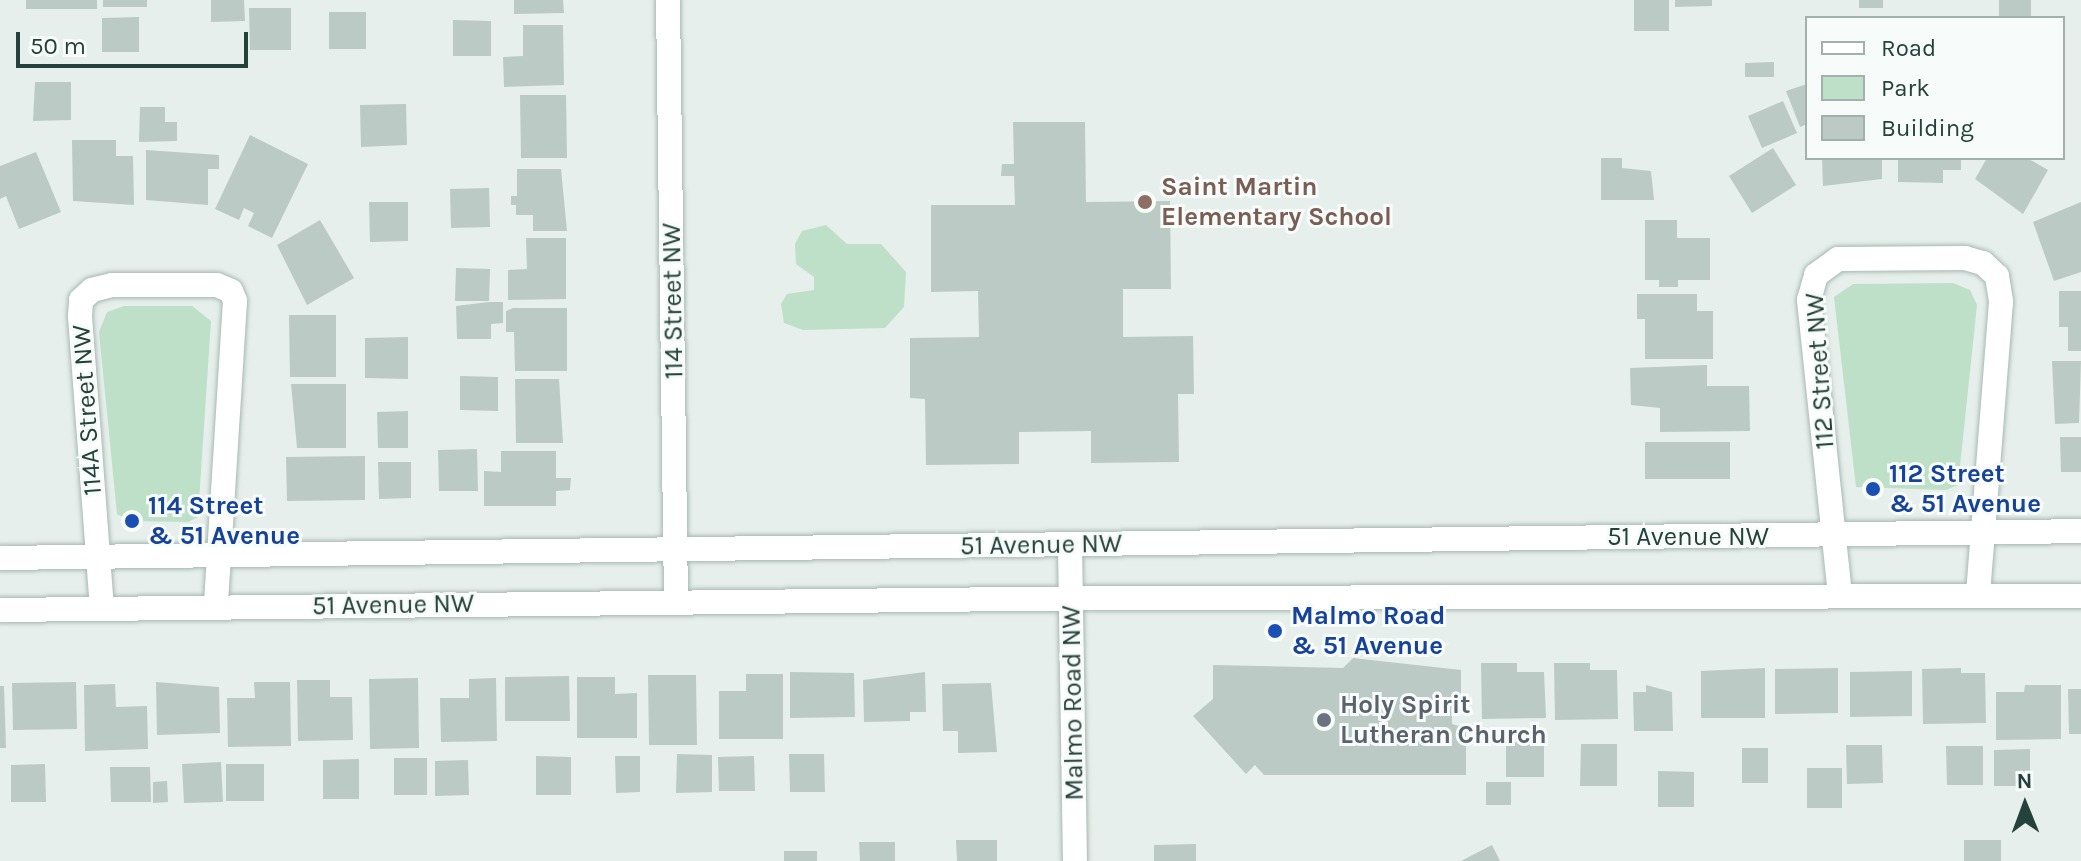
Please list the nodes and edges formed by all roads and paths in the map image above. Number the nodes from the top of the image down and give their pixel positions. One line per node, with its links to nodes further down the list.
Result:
1 (668, 0): 6 (main road, 114 Street NW)
2 (2081, 531): 3 (main road, 51 Avenue NW)
3 (1982, 533): 4 (main road, 51 Avenue NW); 4 (main road, 112 Street NW); 10 (main road, 112 Street NW)
4 (1834, 537): 5 (main road, 51 Avenue NW); 11 (main road, 112 Street NW)
5 (1070, 545): 6 (main road, 51 Avenue NW); 13 (main road, Malmo Road NW)
6 (676, 550): 8 (main road, 51 Avenue NW); 14 (main road, 114 Street NW)
7 (98, 556): 8 (main road, 51 Avenue NW); 8 (main road, 114A Street NW); 9 (main road, 51 Avenue NW); 16 (main road, 114A Street NW)
8 (223, 556): 15 (main road, 114A Street NW)
9 (0, 558)
10 (1978, 594): 11 (main road, 51 Avenue NW); 12 (main road, 51 Avenue NW)
11 (1840, 595): 13 (main road, 51 Avenue NW)
12 (2081, 596)
13 (1071, 598): 14 (main road, 51 Avenue NW); 18 (main road, Malmo Road NW)
14 (676, 602): 15 (main road, 51 Avenue NW)
15 (216, 607): 16 (main road, 51 Avenue NW)
16 (102, 609): 17 (main road, 51 Avenue NW)
17 (0, 610)
18 (1075, 861)

